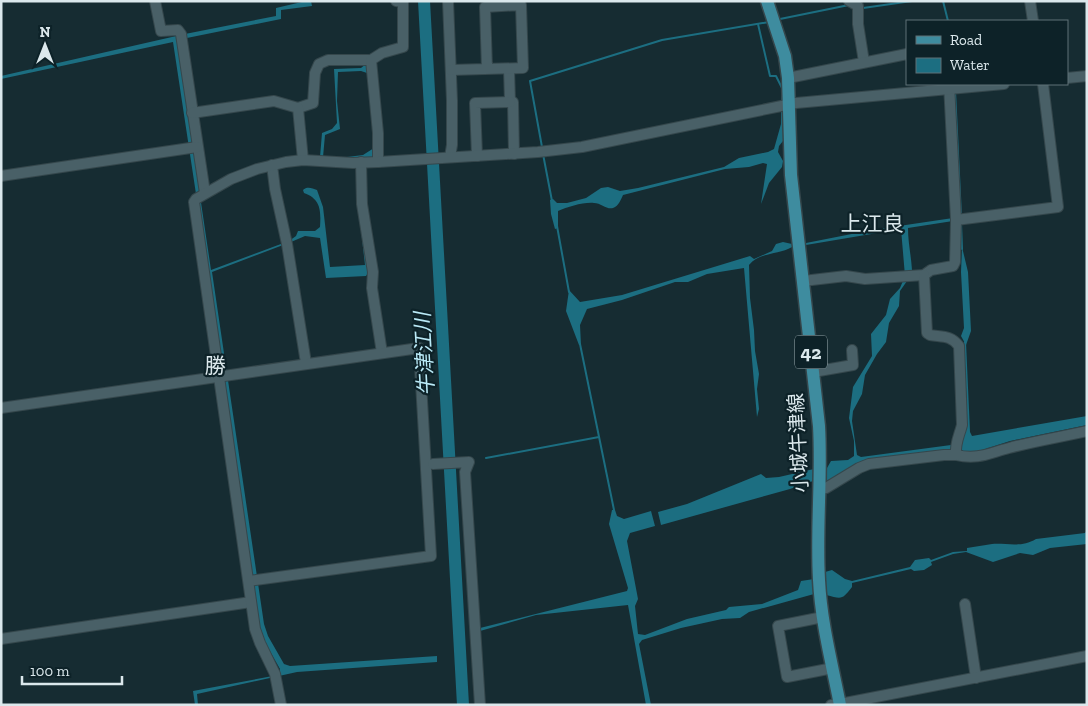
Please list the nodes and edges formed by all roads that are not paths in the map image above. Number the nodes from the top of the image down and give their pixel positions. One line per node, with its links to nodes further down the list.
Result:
1 (155, 1): 23 (street)
2 (396, 1): 9 (street)
3 (448, 1): 13 (street)
4 (767, 1): 15 (main road, 小城牛津線 / 42)
5 (1030, 1): 7 (street)
6 (855, 6): 10 (street)
7 (1034, 20)
8 (906, 54): 10 (street)
9 (372, 60): 22 (street); 29 (street)
10 (864, 62): 15 (street)
11 (509, 68): 12 (street); 12 (street); 20 (street)
12 (487, 69): 13 (street)
13 (450, 70): 27 (street)
14 (1087, 76): 16 (street)
15 (788, 78): 21 (main road, 小城牛津線 / 42)
16 (1068, 78)
17 (987, 85): 19 (street)
18 (1043, 85): 34 (street)
19 (952, 87): 21 (street); 34 (street)
20 (510, 102): 25 (street); 26 (street)
21 (784, 105): 25 (street); 36 (main road, 小城牛津線 / 42)
22 (298, 108): 23 (street); 28 (street)
23 (192, 113): 24 (street)
24 (193, 148): 32 (street); 33 (street)
25 (514, 154): 26 (street)
26 (477, 156): 27 (street)
27 (450, 158): 29 (street)
28 (303, 160): 30 (street); 31 (street)
29 (378, 162): 30 (street)
30 (357, 163): 38 (street)
31 (272, 165): 33 (street); 39 (street)
32 (1, 176)
33 (201, 196): 41 (street)
34 (961, 220): 35 (street)
35 (924, 275): 36 (street); 44 (street)
36 (803, 281): 40 (main road, 小城牛津線 / 42)
37 (852, 350): 40 (street)
38 (382, 353): 39 (street); 45 (street)
39 (306, 363): 41 (street)
40 (813, 372): 48 (main road, 小城牛津線 / 42)
41 (223, 376): 42 (street); 49 (street)
42 (1, 408)
43 (1087, 431): 44 (street)
44 (955, 450): 48 (street)
45 (424, 453): 46 (street); 47 (street)
46 (433, 464): 47 (street); 58 (street)
47 (426, 482): 49 (street)
48 (820, 489): 52 (main road, 小城牛津線 / 42)
49 (254, 580): 50 (street)
50 (251, 602): 53 (street); 57 (street)
51 (965, 604): 56 (street)
52 (823, 617): 55 (main road, 小城牛津線 / 42); 55 (street)
53 (1, 639)
54 (1087, 656): 56 (street)
55 (833, 668): 60 (main road, 小城牛津線 / 42)
56 (976, 678): 60 (street)
57 (281, 705)
58 (480, 705)
59 (831, 705): 60 (street)
60 (840, 705)

